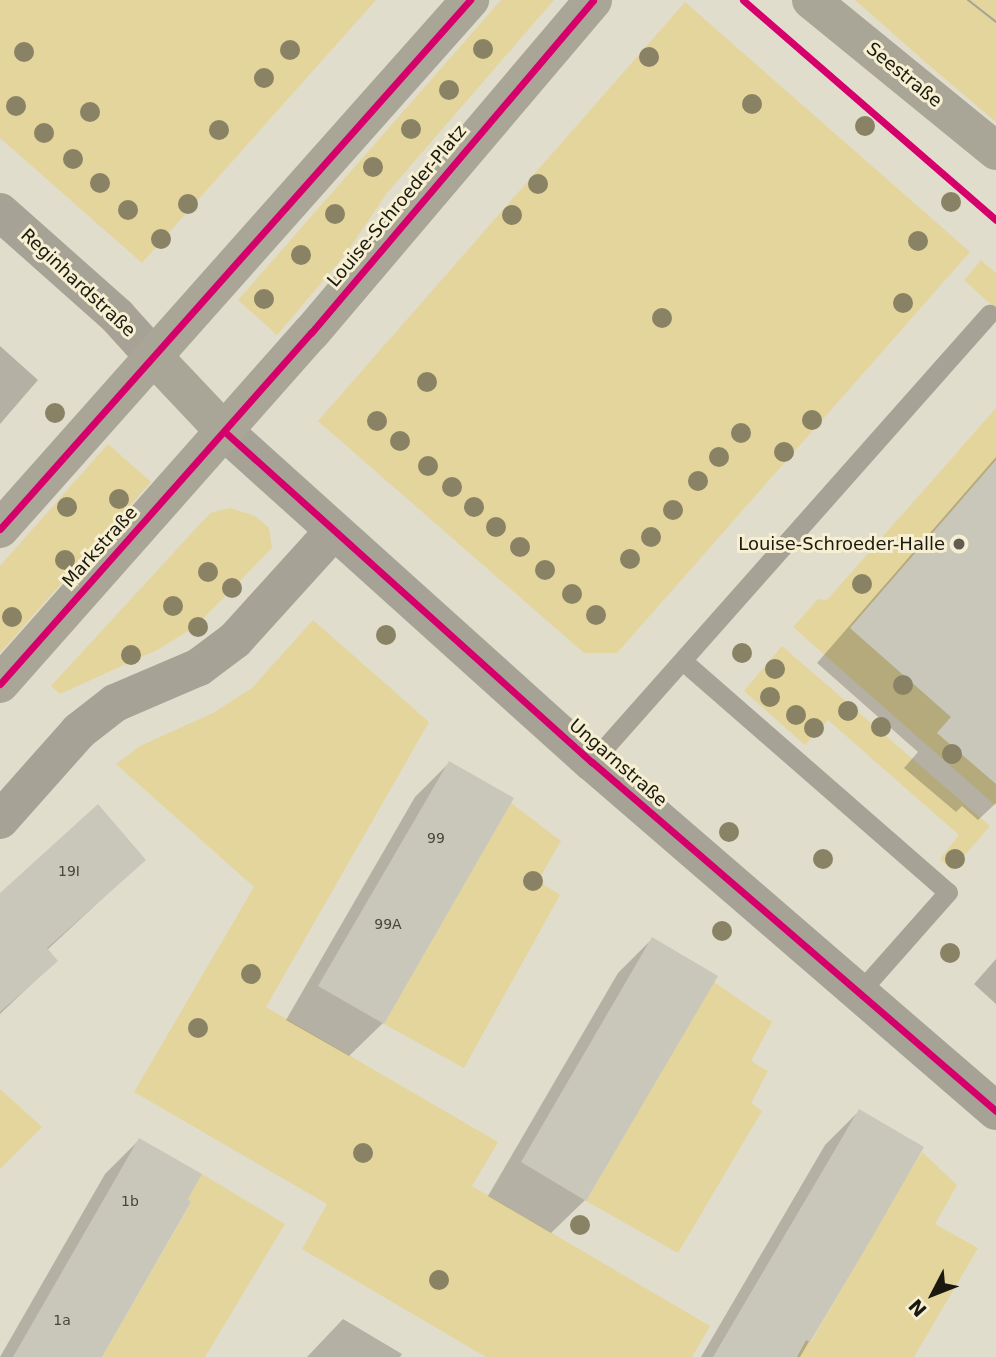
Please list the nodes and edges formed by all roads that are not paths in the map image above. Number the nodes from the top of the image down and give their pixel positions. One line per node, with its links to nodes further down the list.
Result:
1 (470, 0): 7 (main road)
2 (593, 0): 8 (main road, Louise-Schroeder-Platz)
3 (811, 0): 4 (main road, Seestraße)
4 (996, 151)
5 (0, 212): 7 (street, Reginhardstraße)
6 (989, 314): 11 (lane)
7 (154, 357): 8 (main road); 9 (main road)
8 (225, 432): 10 (street, Ungarnstraße); 12 (main road, Markstraße)
9 (0, 529)
10 (334, 533): 13 (street, Ungarnstraße); 14 (street)
11 (684, 662): 13 (lane); 15 (lane)
12 (0, 684)
13 (593, 762): 15 (street, Ungarnstraße)
14 (0, 821)
15 (857, 995): 16 (street, Ungarnstraße)
16 (996, 1111)

